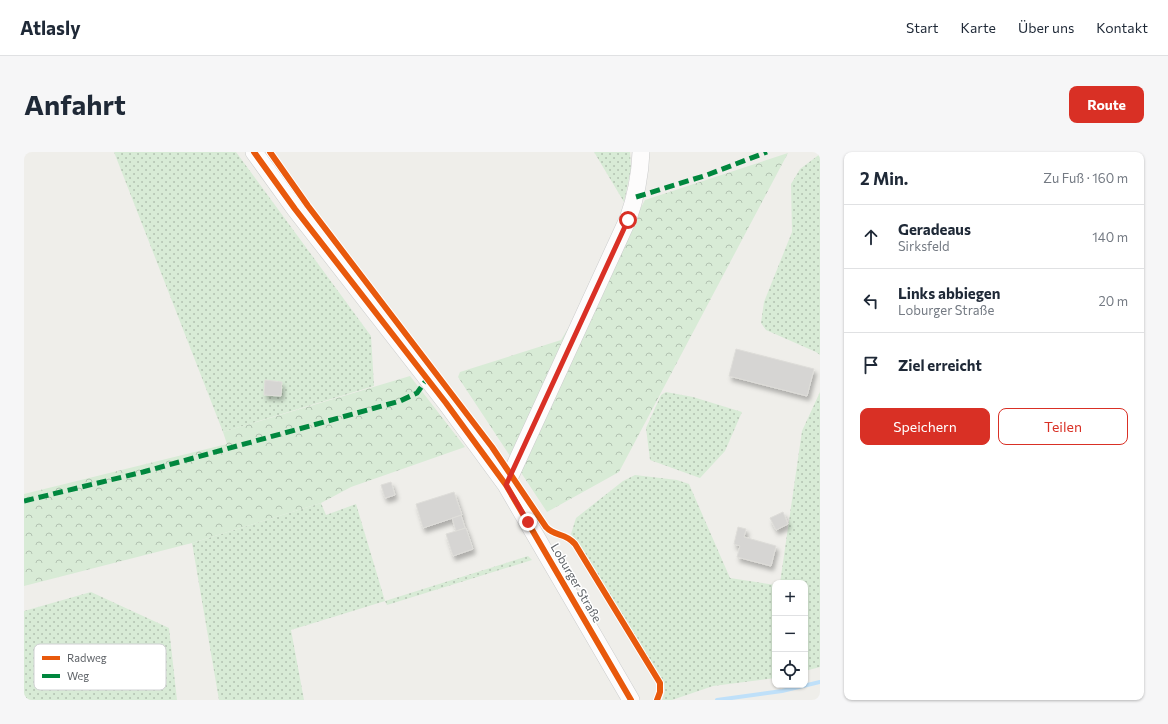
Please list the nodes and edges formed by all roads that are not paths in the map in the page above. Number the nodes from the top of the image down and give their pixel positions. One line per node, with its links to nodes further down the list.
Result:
1 (254, 152): 3 (street, Loburger Straße)
2 (641, 152): 3 (street)
3 (506, 485): 4 (street, Loburger Straße)
4 (631, 700)

